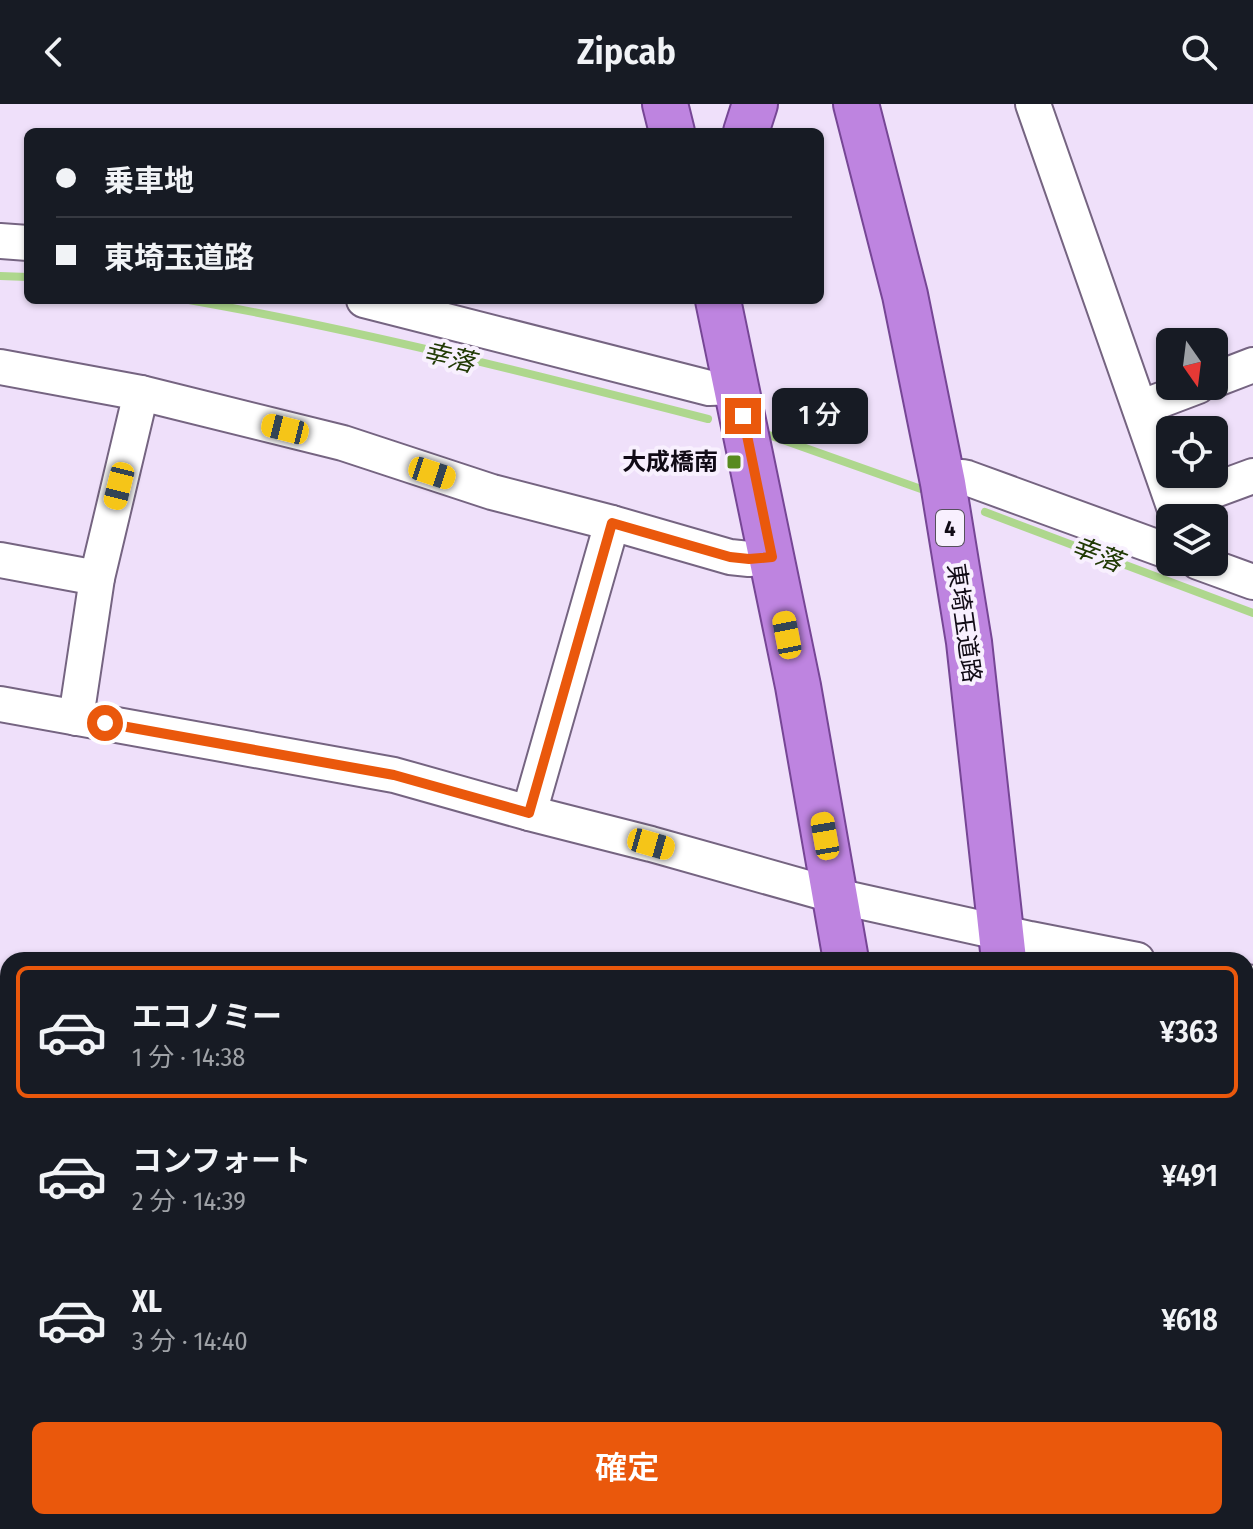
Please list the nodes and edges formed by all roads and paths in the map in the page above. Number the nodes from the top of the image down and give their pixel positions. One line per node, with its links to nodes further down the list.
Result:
1 (665, 104): 5 (highway)
2 (755, 104): 6 (highway)
3 (856, 104): 19 (highway, 東埼玉道路 / 4)
4 (1033, 104): 17 (street)
5 (671, 128)
6 (747, 128)
7 (0, 241): 8 (street)
8 (24, 243)
9 (380, 304): 14 (street)
10 (719, 304): 14 (highway)
11 (1253, 365): 13 (street)
12 (0, 367): 15 (street)
13 (1228, 375)
14 (738, 387): 24 (highway)
15 (141, 393): 22 (street); 27 (street)
16 (1161, 400): 17 (street)
17 (1140, 408): 20 (street)
18 (1253, 476): 21 (street)
19 (943, 483): 23 (street); 33 (highway, 東埼玉道路 / 4)
20 (1173, 504)
21 (1193, 504)
22 (612, 523): 24 (street); 31 (street)
23 (1156, 547)
24 (772, 557): 32 (highway)
25 (0, 560): 27 (street)
26 (1228, 573): 28 (street)
27 (97, 578): 30 (street)
28 (1253, 582)
29 (0, 704): 30 (street)
30 (76, 718): 31 (street)
31 (529, 813): 32 (street)
32 (836, 896): 33 (street); 34 (highway)
33 (1002, 946): 35 (street)
34 (845, 952)
35 (1060, 952)

